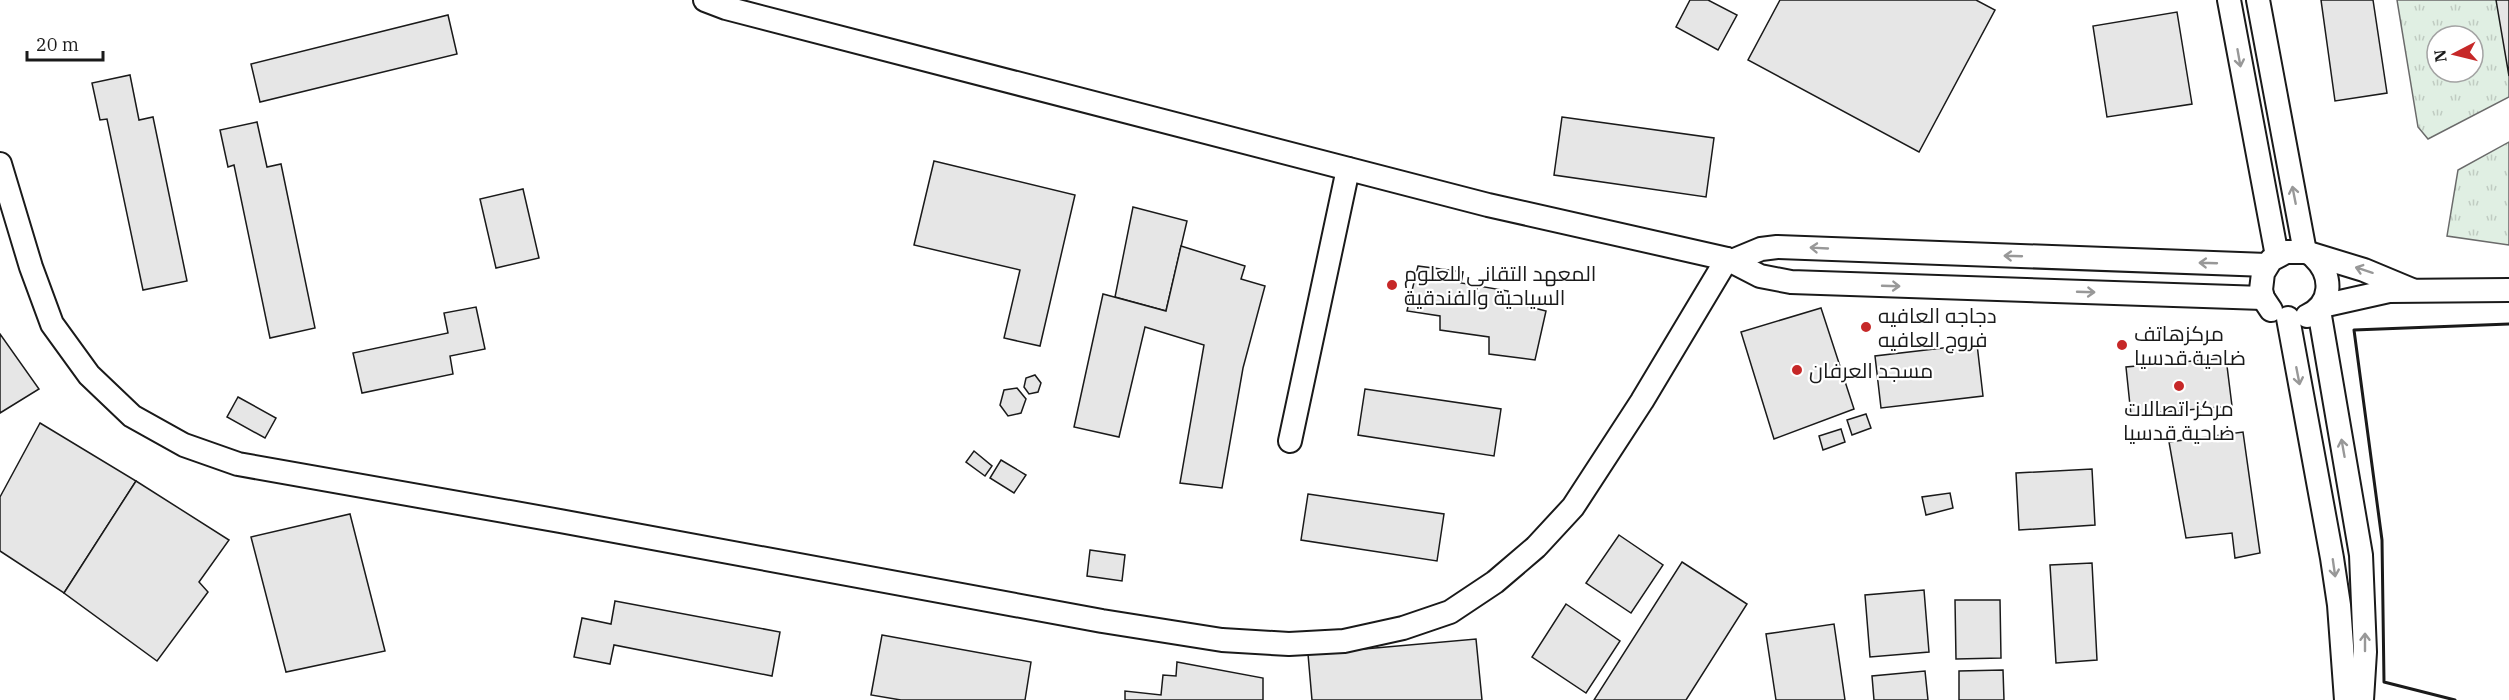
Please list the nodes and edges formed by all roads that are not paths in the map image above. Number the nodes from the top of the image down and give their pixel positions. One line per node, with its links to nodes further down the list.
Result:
1 (705, 0): 5 (street)
2 (2229, 0): 8 (street, one-way to 8)
3 (2258, 0): 6 (street, one-way to 3)
4 (0, 164): 7 (street)
5 (1348, 169): 7 (street); 14 (street)
6 (2310, 254): 8 (street); 9 (street, one-way to 6); 12 (street)
7 (1730, 260): 8 (street, one-way to 7); 11 (street, one-way to 11)
8 (2272, 260): 11 (street)
9 (2412, 290): 10 (street); 12 (street)
10 (2509, 290)
11 (2263, 298): 13 (street)
12 (2320, 308): 13 (street); 15 (street, one-way to 12)
13 (2288, 318): 15 (street, one-way to 15)
14 (1290, 441)
15 (2353, 700)

